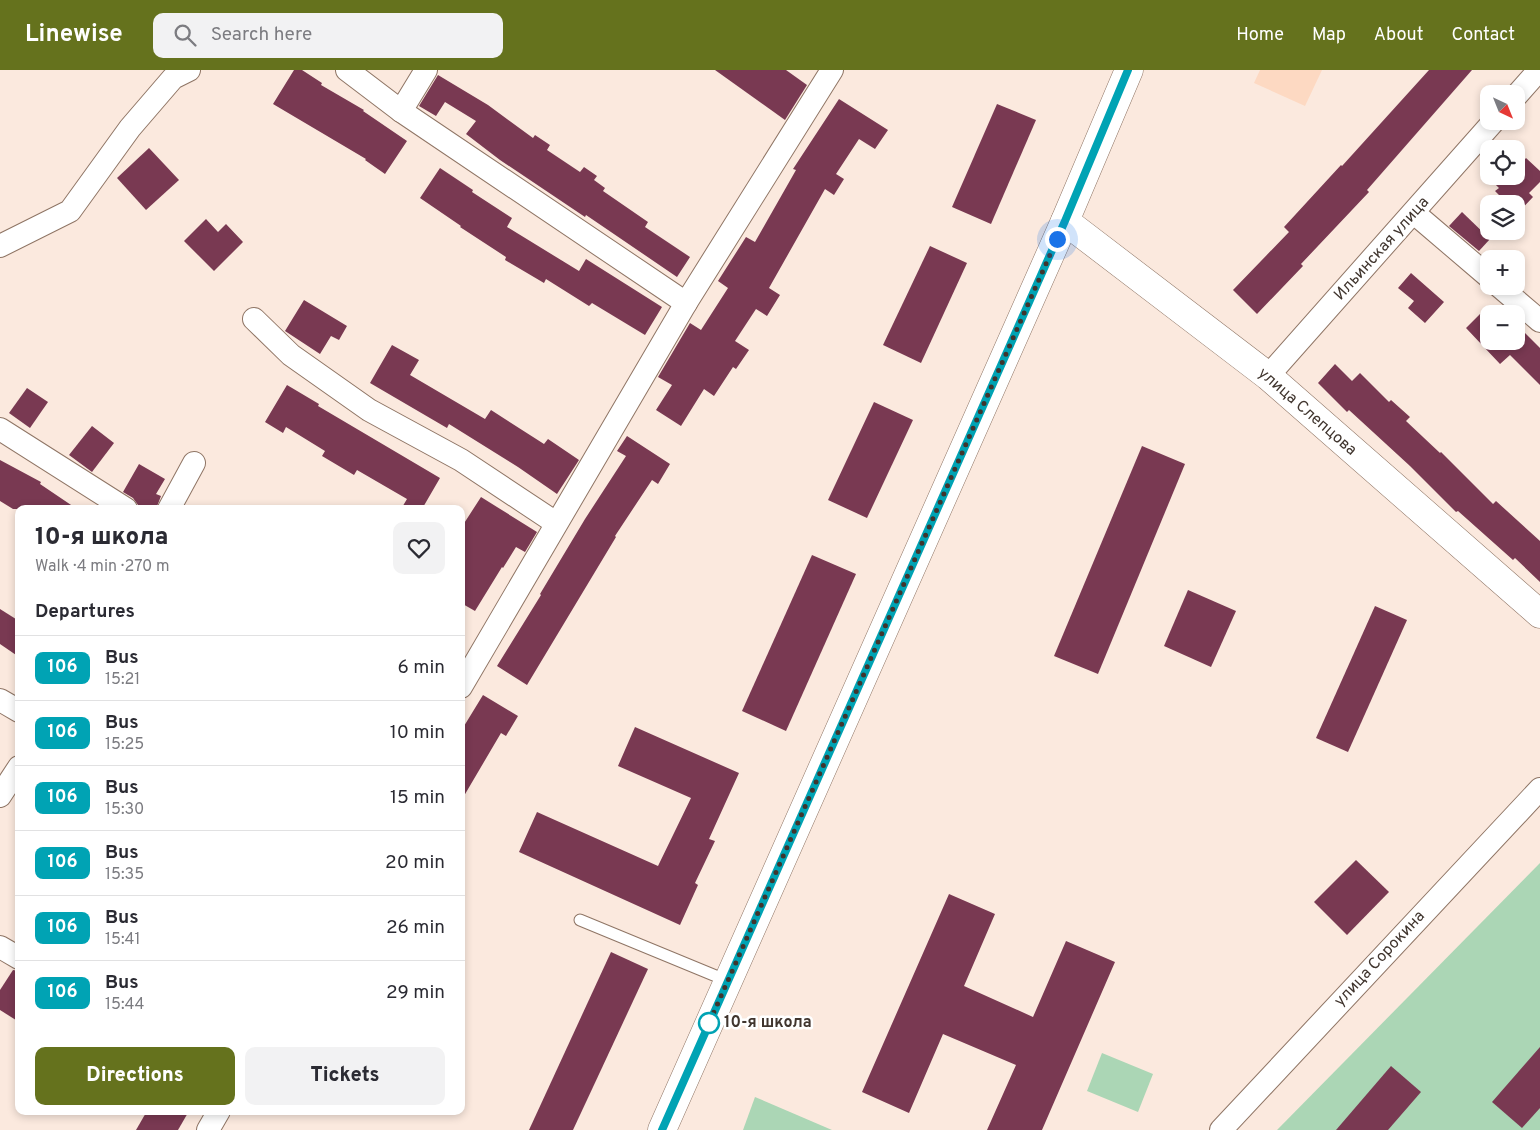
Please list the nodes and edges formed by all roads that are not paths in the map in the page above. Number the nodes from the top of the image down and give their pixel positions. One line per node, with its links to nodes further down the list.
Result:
1 (189, 70): 12 (street)
2 (347, 70): 8 (street)
3 (426, 70): 8 (street)
4 (832, 70): 15 (street)
5 (1128, 70): 11 (main road)
6 (1539, 70): 7 (street)
7 (1525, 86)
8 (401, 111): 15 (street)
9 (1486, 130): 10 (street, Ильинская улица)
10 (1414, 213): 13 (street); 18 (street, Ильинская улица)
11 (1065, 221): 18 (main road, улица Слепцова); 34 (main road)
12 (0, 246)
13 (1480, 269)
14 (1510, 295): 17 (street)
15 (686, 303): 23 (street)
16 (254, 319): 23 (street)
17 (1540, 321)
18 (1268, 376): 24 (main road, улица Слепцова)
19 (0, 429): 21 (street)
20 (194, 463): 22 (street)
21 (120, 505)
22 (171, 505)
23 (556, 523): 25 (street)
24 (1540, 614)
25 (465, 680)
26 (0, 700): 27 (street)
27 (15, 709)
28 (15, 773): 30 (street)
29 (1540, 789): 38 (street, улица Сорокина)
30 (0, 796)
31 (580, 920): 34 (lane)
32 (0, 947): 33 (street)
33 (15, 956)
34 (728, 981): 37 (main road)
35 (217, 1115): 36 (street)
36 (208, 1130)
37 (662, 1130)
38 (1221, 1130)

